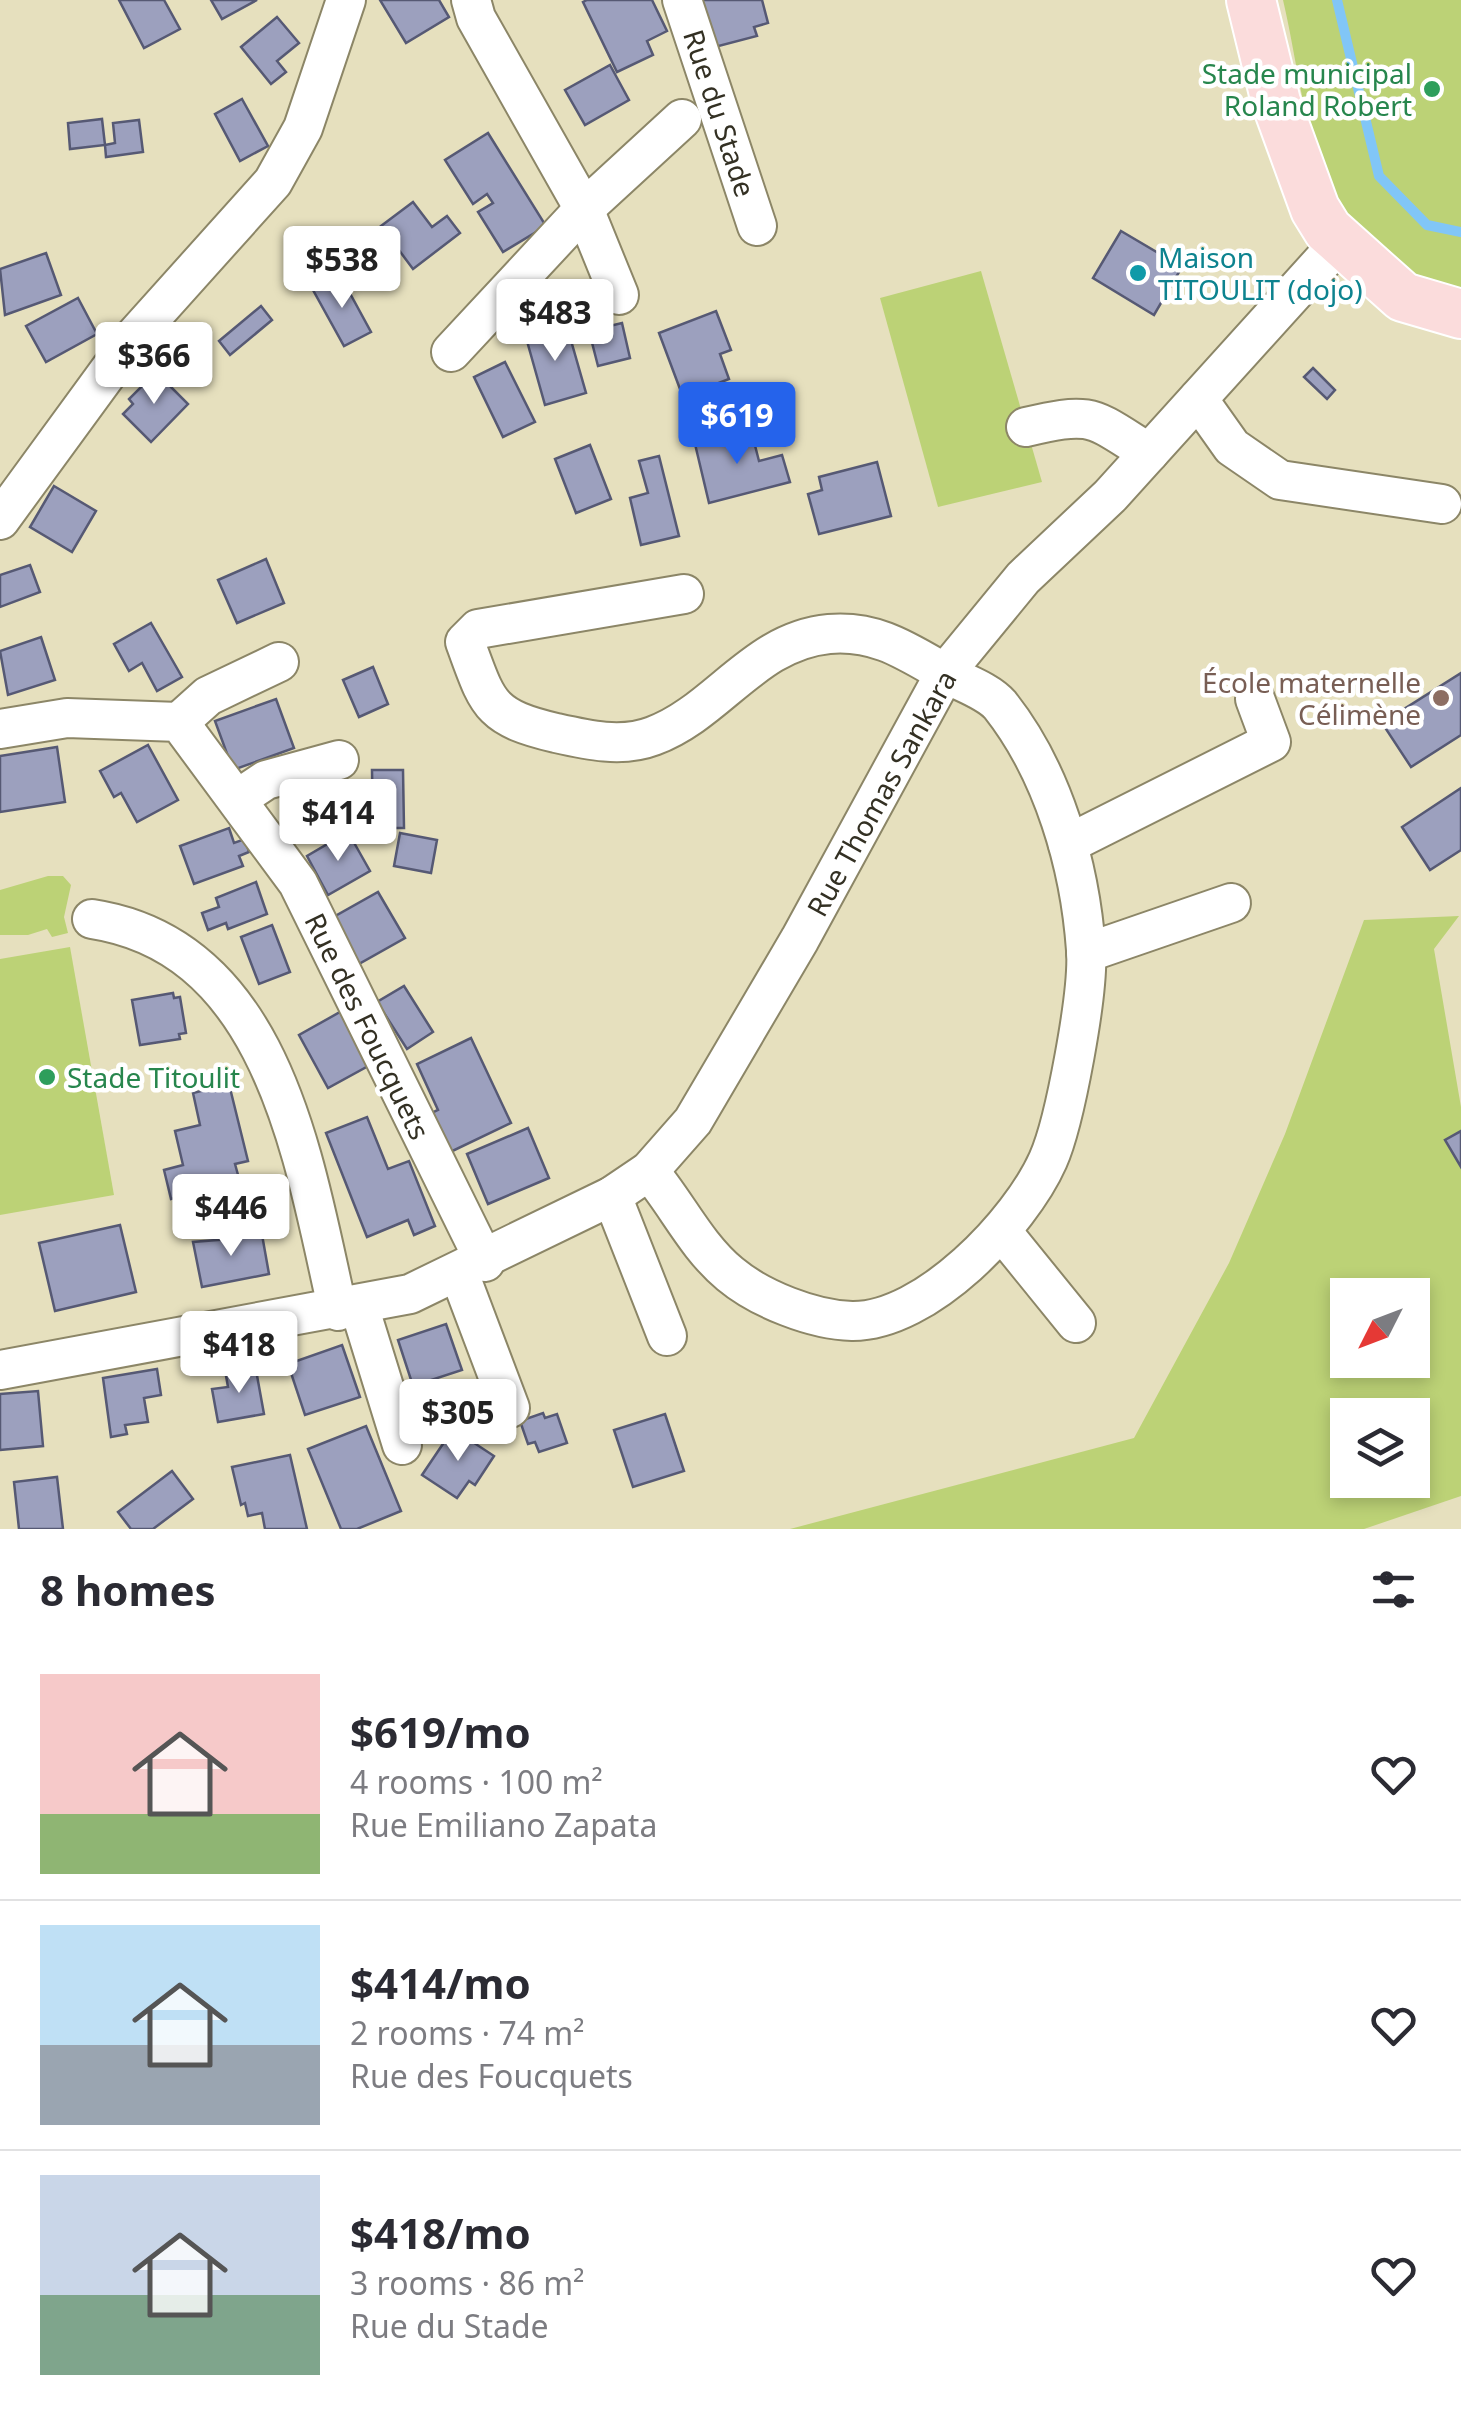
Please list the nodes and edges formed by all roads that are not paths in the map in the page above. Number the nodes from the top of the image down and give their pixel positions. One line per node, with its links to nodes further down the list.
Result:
1 (346, 0): 17 (street)
2 (471, 0): 6 (street)
3 (682, 0): 7 (street, Rue du Stade)
4 (1250, 0): 8 (main road)
5 (682, 119): 6 (street)
6 (584, 208): 9 (street); 12 (street)
7 (757, 226)
8 (1330, 252): 10 (main road); 11 (main road); 13 (street, Rue Thomas Sankara)
9 (619, 295)
10 (1461, 314)
11 (1461, 334)
12 (452, 352)
13 (1198, 399): 15 (street, Rue Thomas Sankara); 16 (street)
14 (1026, 428): 15 (street)
15 (1149, 453): 20 (street, Rue Thomas Sankara)
16 (1442, 504)
17 (0, 520)
18 (684, 594): 20 (street)
19 (280, 662): 22 (street)
20 (945, 673): 26 (street); 30 (street, Rue Thomas Sankara)
21 (1255, 699): 26 (street)
22 (179, 722): 23 (street); 25 (street, Rue des Foucquets)
23 (0, 729)
24 (339, 760): 25 (street)
25 (239, 798): 33 (street, Rue des Foucquets)
26 (1068, 844): 29 (street)
27 (1231, 902): 29 (street)
28 (92, 919): 34 (street)
29 (1086, 953): 32 (street)
30 (649, 1171): 31 (street, Rue Thomas Sankara); 32 (street)
31 (612, 1196): 33 (street, Rue Thomas Sankara); 36 (street)
32 (1003, 1233): 35 (street)
33 (472, 1267): 34 (street); 38 (street, Rue des Foucquets)
34 (348, 1309): 37 (street); 39 (street)
35 (1076, 1324)
36 (667, 1336)
37 (0, 1370)
38 (510, 1408)
39 (402, 1445)

